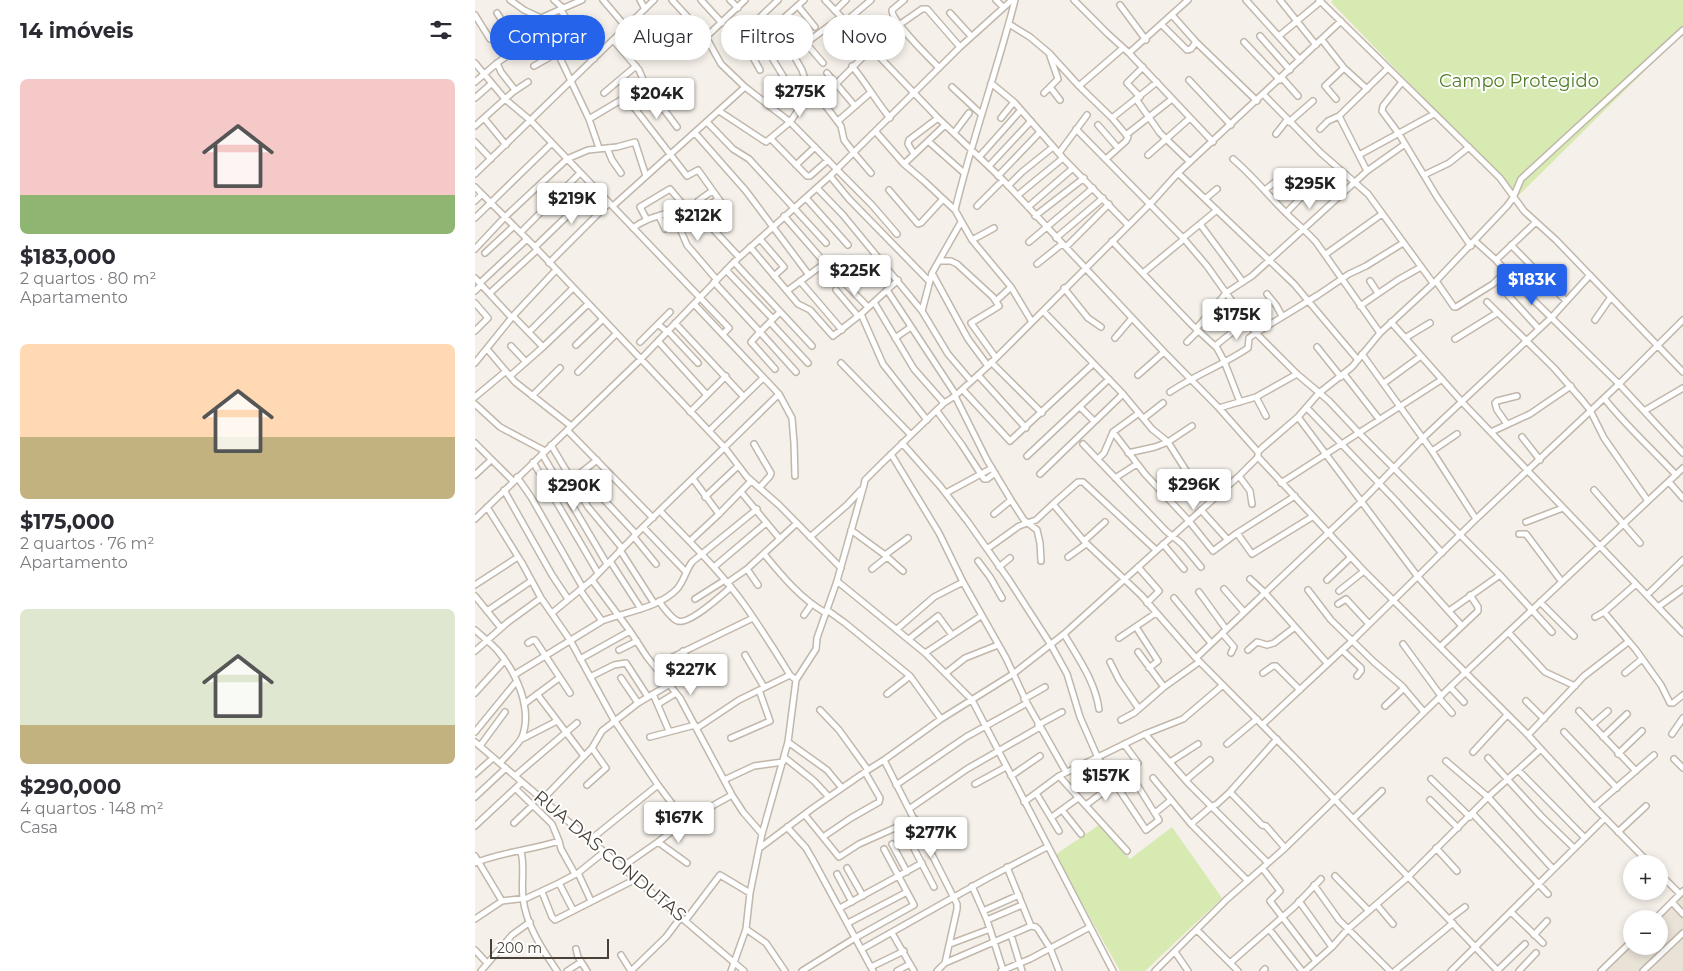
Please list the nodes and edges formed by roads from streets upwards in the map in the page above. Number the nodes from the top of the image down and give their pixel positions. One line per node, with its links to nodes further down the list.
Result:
1 (510, 0): 36 (street)
2 (554, 0): 28 (street)
3 (582, 0): 28 (street)
4 (603, 0): 39 (street)
5 (640, 0): 29 (street)
6 (654, 0): 29 (street)
7 (672, 0): 41 (street)
8 (701, 0): 50 (street)
9 (730, 0): 30 (street)
10 (745, 0): 30 (street)
11 (778, 0): 43 (street)
12 (804, 0): 26 (street)
13 (846, 0): 31 (street)
14 (871, 0): 46 (street)
15 (904, 0): 47 (street)
16 (996, 0): 27 (street)
17 (1014, 0): 27 (street); 54 (street)
18 (1074, 0): 73 (street)
19 (1188, 0): 48 (street)
20 (1246, 0): 62 (street)
21 (1280, 0): 51 (street)
22 (1329, 0): 24 (street)
23 (828, 1): 31 (street)
24 (1321, 2): 51 (street); 52 (street)
25 (1120, 5): 65 (street)
26 (798, 6): 44 (street); 56 (street)
27 (1003, 7): 60 (street)
28 (562, 8): 37 (street); 38 (street)
29 (645, 8): 40 (street)
30 (738, 8): 42 (street)
31 (835, 11): 45 (street)
32 (497, 12): 35 (street)
33 (950, 13): 60 (street)
34 (475, 15): 63 (street)
35 (499, 15)
36 (533, 15)
37 (547, 15)
38 (566, 15)
39 (615, 15)
40 (638, 15)
41 (686, 15)
42 (731, 15)
43 (762, 15)
44 (788, 15)
45 (839, 15)
46 (849, 15)
47 (893, 15)
48 (1172, 15): 55 (street); 67 (street)
49 (905, 21): 71 (street)
50 (721, 22)
51 (1297, 22): 62 (street); 69 (street)
52 (1341, 22): 66 (street); 96 (street)
53 (721, 24): 59 (street)
54 (1009, 24): 75 (street); 112 (street)
55 (1162, 26): 65 (street); 67 (street)
56 (815, 27)
57 (1683, 30): 236 (street)
58 (905, 31): 94 (street)
59 (711, 33)
60 (971, 36): 71 (street)
61 (1260, 36): 98 (street)
62 (1279, 36): 86 (street)
63 (490, 39)
64 (613, 40): 72 (street); 91 (street)
65 (1146, 40): 76 (street)
66 (1322, 40): 69 (street); 95 (street)
67 (1197, 42): 134 (street)
68 (1245, 42): 101 (street)
69 (1316, 45): 86 (street)
70 (711, 46): 113 (street)
71 (960, 47): 94 (street)
72 (605, 48)
73 (1123, 48): 76 (street); 114 (street)
74 (813, 52): 89 (street)
75 (1049, 53): 114 (street); 116 (street)
76 (1129, 53): 93 (street)
77 (501, 60): 88 (street)
78 (544, 60): 90 (street)
79 (560, 60): 105 (street)
80 (594, 60): 105 (street)
81 (754, 60): 97 (street)
82 (774, 60): 110 (street)
83 (796, 60): 120 (street)
84 (859, 60): 92 (street)
85 (882, 60): 124 (street)
86 (1300, 60): 98 (street)
87 (475, 63): 100 (street)
88 (497, 63): 100 (street); 118 (street)
89 (823, 63)
90 (534, 66)
91 (636, 66): 109 (street); 122 (street)
92 (852, 66): 111 (street); 123 (street)
93 (1143, 67): 106 (street); 129 (street)
94 (939, 68): 124 (street)
95 (1344, 68): 117 (street); 132 (street)
96 (1388, 68): 107 (street); 117 (street)
97 (760, 70)
98 (1290, 70): 101 (street)
99 (827, 73): 111 (street)
100 (483, 74): 103 (street); 108 (street)
101 (1281, 79): 125 (street); 126 (street)
102 (1189, 80): 162 (street)
103 (475, 82)
104 (528, 82): 118 (street)
105 (570, 82): 153 (street); 155 (street)
106 (1157, 82): 129 (street); 131 (street)
107 (1402, 82): 143 (street); 172 (street)
108 (491, 84): 127 (street); 130 (street)
109 (645, 84): 119 (street); 128 (street)
110 (788, 84)
111 (836, 84): 137 (street)
112 (991, 84): 136 (street); 142 (street)
113 (745, 86): 140 (street); 159 (street)
114 (1079, 86): 151 (street)
115 (952, 87): 142 (street)
116 (1050, 87): 121 (street); 133 (street)
117 (1367, 89): 146 (street)
118 (515, 90): 130 (street)
119 (651, 91): 138 (street); 164 (street)
120 (816, 92): 156 (street); 159 (street)
121 (1044, 92)
122 (604, 93)
123 (870, 93): 137 (street); 148 (street)
124 (914, 94): 148 (street); 149 (street)
125 (1264, 95): 134 (street); 157 (street)
126 (1298, 96)
127 (475, 98)
128 (626, 98): 138 (street); 153 (street)
129 (1138, 98): 145 (street); 151 (street)
130 (505, 99): 147 (street); 155 (street)
131 (1172, 99): 145 (street); 152 (street)
132 (1336, 99)
133 (1060, 100)
134 (1257, 101): 162 (street)
135 (1313, 101): 157 (street)
136 (1014, 102): 139 (street); 150 (street)
137 (855, 106): 156 (street)
138 (633, 107): 194 (street)
139 (1021, 110): 154 (street); 195 (street)
140 (719, 111): 158 (street); 174 (street)
141 (969, 113): 170 (street)
142 (981, 114): 187 (street)
143 (1434, 114): 172 (street); 184 (street)
144 (1087, 115): 165 (street)
145 (1150, 116): 173 (street); 175 (street)
146 (1339, 116): 166 (street); 193 (street)
147 (484, 118): 163 (street); 181 (street)
148 (891, 118): 167 (street)
149 (938, 118): 160 (street); 191 (street)
150 (1001, 118)
151 (1112, 118): 173 (street)
152 (1190, 118): 175 (street); 178 (street)
153 (589, 119): 185 (street)
154 (1031, 120): 168 (street); 205 (street)
155 (531, 121): 179 (street); 181 (street)
156 (838, 121): 190 (street)
157 (1288, 121): 171 (street); 221 (street)
158 (707, 122): 169 (street); 247 (street)
159 (790, 122): 174 (street); 182 (street)
160 (945, 124): 170 (street); 176 (street)
161 (1098, 125): 188 (street)
162 (1231, 125): 178 (street)
163 (475, 126)
164 (677, 127)
165 (1076, 129): 189 (street); 199 (street)
166 (1320, 129)
167 (876, 132): 190 (street); 203 (street)
168 (1040, 132): 183 (street); 218 (street)
169 (695, 133): 194 (street); 266 (street)
170 (954, 133): 187 (street)
171 (1276, 134)
172 (1399, 134): 180 (street); 193 (street)
173 (1126, 135): 188 (street)
174 (771, 139): 204 (street)
175 (1166, 139): 192 (street); 202 (street)
176 (928, 141): 191 (street); 212 (street)
177 (475, 142): 197 (street)
178 (1213, 142): 202 (street)
179 (552, 143): 198 (street); 242 (street)
180 (1405, 144): 208 (street); 217 (street)
181 (506, 145): 197 (street)
182 (815, 147): 201 (street); 204 (street)
183 (1053, 147): 189 (street); 223 (street)
184 (1469, 147): 217 (street); 236 (street)
185 (599, 148): 186 (street); 198 (street)
186 (607, 148): 210 (street); 215 (street)
187 (971, 148): 195 (street); 212 (street)
188 (1118, 148): 199 (street)
189 (1059, 153): 196 (street)
190 (854, 154): 207 (street); 211 (street)
191 (914, 154): 203 (street)
192 (1148, 155)
193 (1359, 155): 208 (street)
194 (670, 156): 215 (street); 231 (street)
195 (979, 156): 205 (street)
196 (1063, 158): 206 (street); 233 (street)
197 (491, 159): 214 (street)
198 (567, 159): 209 (street); 258 (street)
199 (1106, 159): 243 (street)
200 (1233, 159): 230 (street)
201 (828, 160): 204 (street); 207 (street)
202 (1190, 162): 213 (street)
203 (903, 164): 238 (street)
204 (796, 165)
205 (989, 166): 218 (street)
206 (1073, 168): 219 (street); 248 (street)
207 (837, 170): 216 (street); 273 (street)
208 (1367, 171): 221 (street)
209 (580, 173): 227 (street); 272 (street)
210 (621, 173)
211 (871, 173)
212 (964, 173): 250 (street)
213 (1178, 173): 239 (street); 243 (street)
214 (475, 174)
215 (646, 176): 244 (street)
216 (830, 176): 225 (street); 315 (street)
217 (1424, 176): 283 (street)
218 (1001, 178): 223 (street); 246 (street)
219 (1084, 178): 226 (street); 257 (street)
220 (1280, 178): 230 (street)
221 (1355, 182): 254 (street); 271 (street)
222 (1313, 185): 253 (street)
223 (1008, 186): 233 (street)
224 (475, 187): 232 (street)
225 (817, 188): 234 (street); 312 (street)
226 (1093, 188): 235 (street); 269 (street)
227 (595, 189): 244 (street); 288 (street)
228 (1217, 189): 239 (street)
229 (889, 190): 238 (street)
230 (1265, 190): 253 (street)
231 (712, 191): 237 (street); 241 (street)
232 (483, 194): 240 (street); 242 (street)
233 (1018, 195): 248 (street)
234 (806, 198): 247 (street); 284 (street)
235 (1103, 198): 245 (street); 274 (street)
236 (1513, 198): 262 (street); 283 (street)
237 (718, 199): 252 (street); 292 (street)
238 (943, 199): 250 (street)
239 (1205, 199): 251 (street)
240 (475, 201)
241 (698, 201)
242 (491, 202): 258 (street); 259 (street)
243 (1151, 203): 264 (street); 277 (street)
244 (611, 204): 267 (street); 297 (street)
245 (1109, 204): 264 (street); 285 (street)
246 (977, 206)
247 (793, 207): 256 (street); 280 (street)
248 (1028, 207): 257 (street)
249 (672, 210): 255 (street); 260 (street); 313 (street)
250 (955, 210): 261 (street)
251 (1217, 210): 263 (street); 293 (street)
252 (728, 212)
253 (1286, 214): 271 (street)
254 (1382, 214): 282 (street); 291 (street)
255 (659, 216): 260 (street); 270 (street)
256 (784, 216): 266 (street); 298 (street)
257 (1035, 216): 269 (street)
258 (505, 217): 265 (street); 289 (street)
259 (475, 218)
260 (647, 220): 267 (street)
261 (961, 222): 278 (street); 295 (street)
262 (1536, 222): 286 (street); 308 (street)
263 (1200, 224): 277 (street); 317 (street)
264 (1128, 225): 279 (street)
265 (514, 226): 272 (street); 290 (street)
266 (773, 227): 276 (street); 307 (street)
267 (633, 228): 332 (street)
268 (994, 228): 278 (street)
269 (1047, 228): 274 (street); 281 (street)
270 (665, 229)
271 (1304, 229): 291 (street); 293 (street)
272 (521, 232): 275 (street)
273 (897, 234)
274 (1056, 238): 285 (street)
275 (527, 239): 288 (street); 319 (street)
276 (760, 239): 287 (street); 309 (street)
277 (1184, 239): 306 (street); 328 (street)
278 (972, 240): 321 (street)
279 (1112, 240): 301 (street); 306 (street)
280 (826, 242)
281 (1029, 242)
282 (1403, 243): 300 (street); 311 (street)
283 (1473, 243): 294 (street); 318 (street)
284 (848, 245)
285 (1064, 246): 299 (street); 301 (street)
286 (1511, 246): 294 (street); 336 (street)
287 (750, 247): 292 (street); 309 (street)
288 (536, 248): 297 (street); 330 (street)
289 (475, 249)
290 (485, 252)
291 (1326, 254): 311 (street)
292 (739, 257): 296 (street)
293 (1271, 260): 317 (street); 335 (street)
294 (1496, 260): 304 (street)
295 (939, 261): 305 (street); 334 (street)
296 (734, 262): 303 (street); 347 (street)
297 (549, 263): 302 (street)
298 (825, 263): 307 (street); 343 (street)
299 (1037, 264)
300 (1421, 267): 318 (street); 329 (street)
301 (1085, 268): 323 (street); 353 (street)
302 (556, 270): 322 (street); 351 (street)
303 (727, 270): 313 (street); 356 (street)
304 (1506, 271): 318 (street); 320 (street)
305 (932, 273): 315 (street); 401 (street)
306 (1143, 273): 368 (street)
307 (809, 275): 314 (street)
308 (1589, 275): 333 (street); 336 (street)
309 (774, 276): 327 (street)
310 (475, 278): 319 (street)
311 (1341, 279): 335 (street); 342 (street)
312 (898, 280): 325 (street); 344 (street)
313 (715, 281): 332 (street); 372 (street)
314 (800, 281): 327 (street); 367 (street)
315 (929, 281): 344 (street)
316 (1370, 281): 329 (street)
317 (1243, 282): 328 (street)
318 (1435, 282): 360 (street)
319 (481, 284): 326 (street); 330 (street)
320 (1517, 284): 352 (street); 366 (street)
321 (1011, 287): 334 (street); 359 (street)
322 (573, 288): 340 (street); 371 (street)
323 (1063, 288): 345 (street); 365 (street)
324 (836, 290): 349 (street)
325 (887, 290): 337 (street); 364 (street)
326 (475, 291)
327 (787, 291): 367 (street)
328 (1226, 293): 357 (street); 368 (street)
329 (1378, 293): 342 (street)
330 (490, 294): 351 (street)
331 (1267, 294): 350 (street)
332 (699, 298): 341 (street); 376 (street)
333 (1611, 298): 355 (street); 386 (street)
334 (996, 300): 401 (street)
335 (1309, 301): 350 (street); 397 (street)
336 (1566, 301): 352 (street)
337 (874, 302): 343 (street); 377 (street)
338 (1487, 302): 348 (street)
339 (475, 303): 369 (street)
340 (588, 304): 354 (street); 390 (street)
341 (694, 304): 361 (street); 376 (street)
342 (1360, 306): 374 (street)
343 (868, 307): 349 (street)
344 (922, 311): 421 (street)
345 (1043, 311): 359 (street); 405 (street)
346 (671, 312): 362 (street)
347 (780, 312): 356 (street); 388 (street)
348 (1497, 313): 380 (street); 381 (street)
349 (860, 315): 367 (street); 457 (street)
350 (1282, 316): 373 (street)
351 (512, 317): 371 (street); 392 (street)
352 (1552, 317): 366 (street); 423 (street)
353 (1132, 318): 378 (street); 393 (street)
354 (602, 320): 375 (street); 385 (street)
355 (1595, 320)
356 (771, 321): 372 (street); 404 (street)
357 (1246, 321): 373 (street); 389 (street)
358 (1683, 321): 386 (street)
359 (1031, 322): 401 (street)
360 (1391, 322): 374 (street); 379 (street)
361 (675, 323): 370 (street); 415 (street)
362 (658, 324): 370 (street); 382 (street)
363 (1431, 324): 379 (street)
364 (911, 327): 377 (street); 432 (street)
365 (1101, 327)
366 (1539, 329): 381 (street)
367 (842, 330)
368 (1197, 330): 384 (street); 389 (street)
369 (475, 331)
370 (668, 331): 383 (street); 402 (street)
371 (529, 332): 390 (street)
372 (760, 332): 407 (street); 409 (street)
373 (1256, 332): 399 (street); 412 (street)
374 (1379, 333): 394 (street)
375 (616, 334): 396 (street); 408 (street)
376 (723, 334): 417 (street)
377 (895, 338): 441 (street)
378 (1115, 338)
379 (1405, 338): 395 (street)
380 (1455, 339)
381 (1526, 341): 424 (street); 440 (street)
382 (640, 342)
383 (658, 342): 396 (street); 431 (street)
384 (1187, 342)
385 (575, 345)
386 (1658, 345): 410 (street); 423 (street)
387 (511, 346): 400 (street)
388 (812, 346)
389 (1215, 346): 399 (street)
390 (543, 347): 400 (street)
391 (1317, 347): 416 (street)
392 (487, 349): 398 (street); 411 (street)
393 (1164, 352): 414 (street); 419 (street)
394 (1362, 354): 397 (street); 422 (street)
395 (1421, 356): 420 (street); 422 (street)
396 (640, 360): 451 (street); 461 (street)
397 (1358, 360): 416 (street)
398 (476, 361)
399 (1224, 361): 419 (street); 439 (street)
400 (527, 362): 411 (street)
401 (992, 362): 413 (street); 452 (street)
402 (698, 363)
403 (841, 363): 468 (street)
404 (808, 364)
405 (1093, 364): 418 (street); 452 (street)
406 (560, 368): 433 (street)
407 (775, 369)
408 (578, 372)
409 (796, 372)
410 (1683, 372)
411 (507, 374): 433 (street); 436 (street)
412 (1297, 374): 428 (street); 437 (street)
413 (977, 375): 421 (street); 462 (street)
414 (1138, 375)
415 (726, 376): 431 (street); 434 (street)
416 (1342, 376): 428 (street); 456 (street)
417 (763, 378): 429 (street); 434 (street)
418 (1109, 379): 430 (street); 445 (street)
419 (1190, 379): 427 (street); 446 (street)
420 (1441, 380): 440 (street); 444 (street)
421 (971, 381): 426 (street)
422 (1385, 384): 444 (street)
423 (1619, 384): 438 (street); 450 (street)
424 (1571, 386): 448 (street); 459 (street)
425 (1683, 388): 450 (street)
426 (963, 390): 432 (street); 462 (street)
427 (1170, 392)
428 (1319, 393): 447 (street); 466 (street)
429 (779, 394): 478 (street); 505 (street)
430 (1123, 394): 453 (street); 458 (street)
431 (707, 395): 451 (street)
432 (956, 395): 441 (street); 490 (street)
433 (532, 396): 461 (street)
434 (743, 396): 463 (street)
435 (1517, 396): 459 (street)
436 (475, 397)
437 (1256, 397): 439 (street); 454 (street)
438 (1604, 398): 448 (street); 504 (street)
439 (1240, 402): 446 (street)
440 (1462, 402): 465 (street); 470 (street)
441 (944, 403): 449 (street)
442 (1163, 403): 453 (street)
443 (475, 404): 480 (street)
444 (1400, 406): 456 (street); 470 (street)
445 (1080, 407): 458 (street); 486 (street)
446 (1219, 408): 484 (street)
447 (1307, 408): 455 (street); 477 (street)
448 (1590, 410): 491 (street); 527 (street)
449 (937, 411): 457 (street); 495 (street)
450 (1644, 411): 482 (street)
451 (690, 412): 463 (street)
452 (1042, 413): 462 (street)
453 (1142, 416): 464 (street); 471 (street)
454 (1267, 416)
455 (1297, 417): 484 (street); 485 (street)
456 (1379, 419): 466 (street)
457 (927, 420): 468 (street)
458 (1094, 421): 502 (street)
459 (1507, 424): 465 (street)
460 (1192, 426): 471 (street)
461 (569, 428): 474 (street); 489 (street)
462 (1025, 428)
463 (709, 431): 478 (street)
464 (1113, 432): 481 (street); 487 (street)
465 (1491, 432): 499 (street)
466 (1359, 433): 477 (street); 496 (street)
467 (1457, 434): 479 (street)
468 (911, 435): 473 (street)
469 (1522, 437): 491 (street)
470 (1423, 438): 479 (street); 496 (street)
471 (1168, 442): 481 (street); 526 (street)
472 (475, 443): 488 (street)
473 (902, 443): 483 (street); 521 (street)
474 (551, 444): 480 (street); 509 (street)
475 (754, 444): 516 (street)
476 (1083, 444): 487 (street)
477 (1341, 444): 485 (street); 515 (street)
478 (725, 448): 494 (street); 510 (street)
479 (1432, 450): 541 (street)
480 (543, 452): 492 (street); 580 (street)
481 (1128, 453): 493 (street)
482 (1683, 453)
483 (891, 454): 517 (street); 603 (street)
484 (1258, 455): 506 (street); 513 (street)
485 (1325, 455): 513 (street); 528 (street)
486 (1027, 456)
487 (1098, 459): 508 (street)
488 (491, 460): 503 (street); 511 (street)
489 (597, 460): 501 (street); 540 (street)
490 (987, 460): 495 (street); 498 (street)
491 (1540, 460): 499 (street)
492 (533, 462): 507 (street); 593 (street)
493 (1137, 464): 508 (street); 542 (street)
494 (738, 466): 512 (street); 523 (street)
495 (977, 466): 500 (street)
496 (1393, 468): 515 (street); 556 (street)
497 (1683, 468): 504 (street)
498 (994, 470): 500 (street); 525 (street)
499 (1527, 470): 532 (street); 541 (street)
500 (981, 473): 521 (street)
501 (580, 474): 509 (street); 554 (street)
502 (1040, 474)
503 (475, 475)
504 (1676, 475): 514 (street)
505 (795, 476)
506 (1239, 476): 526 (street); 530 (street)
507 (517, 477): 511 (street); 609 (street)
508 (1115, 478): 555 (street)
509 (573, 479): 566 (street)
510 (693, 479): 523 (street); 535 (street)
511 (513, 481): 518 (street)
512 (751, 481): 516 (street); 520 (street)
513 (1281, 482): 522 (street)
514 (1669, 482): 524 (street); 527 (street)
515 (1379, 484): 528 (street); 569 (street)
516 (760, 487): 546 (street)
517 (863, 488): 550 (street); 557 (street)
518 (504, 490): 531 (street); 622 (street)
519 (1594, 490): 548 (street)
520 (741, 492): 533 (street); 536 (street)
521 (946, 493): 567 (street)
522 (1295, 496): 538 (street); 552 (street)
523 (705, 497): 536 (street)
524 (1683, 498)
525 (1011, 500): 537 (street); 547 (street)
526 (1211, 501): 534 (street)
527 (1648, 501): 548 (street)
528 (1361, 502): 551 (street); 596 (street)
529 (1053, 504): 547 (street); 562 (street); 568 (street)
530 (1252, 504)
531 (487, 507): 539 (street); 572 (street)
532 (1563, 508): 544 (street); 565 (street)
533 (757, 509): 545 (street); 571 (street)
534 (1201, 510): 542 (street); 560 (street)
535 (660, 512): 540 (street); 561 (street)
536 (719, 514): 561 (street)
537 (994, 514)
538 (1312, 516): 551 (street); 552 (street)
539 (475, 518)
540 (653, 518): 549 (street)
541 (1476, 519): 556 (street)
542 (1189, 520): 555 (street); 560 (street)
543 (1105, 522): 562 (street)
544 (1526, 522)
545 (766, 523): 558 (street); 582 (street)
546 (797, 523): 557 (street); 558 (street)
547 (1030, 523): 567 (street); 579 (street)
548 (1623, 523): 563 (street); 565 (street)
549 (643, 527): 554 (street); 592 (street)
550 (851, 530): 573 (street); 585 (street)
551 (1328, 532): 575 (street); 615 (street)
552 (1237, 533): 560 (street)
553 (1519, 534): 604 (street)
554 (635, 535): 566 (street); 581 (street)
555 (1172, 535): 564 (street); 584 (street)
556 (1460, 535): 569 (street); 594 (street)
557 (810, 537): 585 (street)
558 (780, 538): 570 (street)
559 (909, 538): 573 (street)
560 (1228, 540)
561 (690, 541): 571 (street)
562 (1085, 542): 574 (street); 597 (street)
563 (1640, 543)
564 (1163, 544): 568 (street); 589 (street)
565 (1599, 546): 604 (street); 606 (street)
566 (621, 549): 580 (street); 625 (street)
567 (987, 549): 588 (street)
568 (1157, 550): 583 (street)
569 (1442, 553): 596 (street)
570 (764, 554): 586 (street); 629 (street)
571 (702, 555): 582 (street); 592 (street)
572 (518, 556): 601 (street); 607 (street)
573 (886, 556): 587 (street); 590 (street)
574 (1068, 557)
575 (1351, 557): 591 (street); 600 (street)
576 (1010, 558): 588 (street)
577 (1683, 560): 617 (street)
578 (978, 561): 595 (street)
579 (1041, 561)
580 (608, 562): 593 (street); 631 (street)
581 (656, 564)
582 (714, 567): 605 (street)
583 (1138, 567): 597 (street); 627 (street)
584 (1201, 567)
585 (841, 568): 602 (street)
586 (747, 569): 605 (street); 608 (street)
587 (872, 569)
588 (1000, 569): 595 (street); 672 (street)
589 (1184, 569)
590 (903, 571)
591 (1364, 571): 613 (street); 624 (street)
592 (686, 572): 625 (street)
593 (598, 573): 599 (street)
594 (1500, 575): 616 (street); 632 (street)
595 (990, 577): 620 (street)
596 (1418, 577): 624 (street); 635 (street)
597 (1125, 579): 627 (street); 658 (street)
598 (1250, 579): 615 (street)
599 (592, 580): 609 (street); 642 (street)
600 (1327, 580)
601 (531, 581): 619 (street); 633 (street)
602 (837, 581): 634 (street); 651 (street)
603 (963, 582): 641 (street); 651 (street)
604 (1562, 582): 626 (street)
605 (728, 584): 623 (street); 625 (street); 644 (street)
606 (1636, 584): 617 (street); 637 (street)
607 (475, 585)
608 (758, 585)
609 (582, 589): 622 (street); 645 (street)
610 (1224, 589): 636 (street)
611 (1683, 589): 630 (street)
612 (1308, 590): 666 (street)
613 (1339, 591)
614 (1199, 592): 654 (street)
615 (1265, 593): 636 (street); 649 (street)
616 (1470, 595): 635 (street); 647 (street)
617 (1647, 595): 630 (street)
618 (475, 596): 633 (street)
619 (541, 598): 638 (street); 650 (street)
620 (1002, 598)
621 (1174, 598): 669 (street)
622 (568, 599): 638 (street)
623 (695, 599)
624 (1393, 600): 646 (street); 673 (street)
625 (657, 602): 631 (street)
626 (1540, 602): 632 (street); 660 (street)
627 (1147, 603): 639 (street)
628 (1338, 604): 646 (street)
629 (811, 605): 634 (street); 640 (street)
630 (1658, 606): 657 (street)
631 (641, 609): 642 (street)
632 (1532, 610): 655 (street); 656 (street)
633 (487, 611): 650 (street)
634 (827, 611): 700 (street); 705 (street)
635 (1449, 611): 647 (street)
636 (1244, 612): 654 (street)
637 (1604, 612): 643 (street); 667 (street)
638 (552, 613): 664 (street)
639 (1156, 613): 648 (street); 687 (street)
640 (804, 615)
641 (981, 616): 659 (street); 671 (street)
642 (619, 617): 645 (street); 653 (street)
643 (1595, 617)
644 (753, 618): 678 (street); 699 (street)
645 (602, 621): 664 (street)
646 (1369, 624): 666 (street)
647 (1462, 626): 673 (street)
648 (1136, 627): 661 (street); 691 (street)
649 (1295, 627): 675 (street); 689 (street)
650 (501, 628): 663 (street)
651 (897, 629): 662 (street)
652 (475, 630): 663 (street)
653 (630, 631): 665 (street); 684 (street)
654 (1224, 631): 669 (street); 681 (street)
655 (1552, 632)
656 (1509, 633): 693 (street); 709 (street)
657 (1683, 633)
658 (1063, 634): 672 (street); 733 (street)
659 (952, 635): 662 (street); 680 (street)
660 (1574, 636)
661 (1119, 638)
662 (909, 639): 680 (street)
663 (487, 640): 677 (street); 686 (street)
664 (570, 640): 683 (street); 684 (street)
665 (637, 640): 674 (street); 690 (street)
666 (1352, 641): 676 (street); 713 (street)
667 (1628, 642): 685 (street); 709 (street)
668 (528, 643): 683 (street)
669 (1211, 643): 687 (street)
670 (1403, 644): 724 (street)
671 (998, 645): 694 (street); 697 (street)
672 (1051, 645): 697 (street); 785 (street)
673 (1441, 646): 693 (street)
674 (619, 650)
675 (1247, 650)
676 (1342, 650): 689 (street); 701 (street)
677 (475, 651)
678 (683, 652): 690 (street); 692 (street)
679 (1138, 652): 691 (street)
680 (925, 653): 694 (street)
681 (1231, 653)
682 (745, 655): 714 (street)
683 (544, 656): 698 (street); 703 (street)
684 (580, 658): 702 (street)
685 (1642, 659): 696 (street); 722 (street)
686 (505, 660): 698 (street); 717 (street)
687 (1197, 660): 708 (street); 712 (street)
688 (1110, 662): 734 (street)
689 (1327, 663): 715 (street)
690 (654, 666): 707 (street)
691 (1149, 668): 712 (street)
692 (693, 669)
693 (1467, 672): 710 (street); 743 (street)
694 (946, 673): 725 (street)
695 (1263, 673): 715 (street)
696 (1625, 673)
697 (1013, 674): 725 (street); 726 (street)
698 (514, 675): 706 (street)
699 (790, 675): 705 (street); 714 (street)
700 (910, 676): 721 (street); 746 (street)
701 (1357, 676)
702 (590, 677): 723 (street); 748 (street)
703 (559, 678): 718 (street); 719 (street)
704 (621, 678): 730 (street)
705 (796, 680): 771 (street)
706 (516, 682): 729 (street); 759 (street)
707 (670, 684): 716 (street); 720 (street)
708 (1223, 685): 744 (street); 762 (street)
709 (1575, 686): 747 (street)
710 (1450, 687): 724 (street); 728 (street)
711 (1045, 688): 726 (street)
712 (1164, 688): 734 (street)
713 (1404, 688): 732 (street); 739 (street)
714 (762, 689): 754 (street); 767 (street)
715 (1301, 690): 752 (street)
716 (676, 692): 731 (street); 754 (street)
717 (475, 693)
718 (570, 693)
719 (537, 694): 729 (street); 750 (street)
720 (653, 694): 723 (street); 731 (street)
721 (887, 694)
722 (1683, 695)
723 (648, 697): 730 (street)
724 (1440, 697): 739 (street); 741 (street)
725 (971, 700): 746 (street); 755 (street)
726 (1025, 701): 755 (street); 756 (street)
727 (1526, 701): 747 (street)
728 (1464, 702)
729 (524, 704): 768 (street)
730 (637, 704): 748 (street)
731 (658, 704): 757 (street)
732 (1385, 706)
733 (1099, 709)
734 (1139, 709): 749 (street)
735 (820, 710): 799 (street)
736 (1608, 711): 753 (street)
737 (505, 712): 775 (street)
738 (1061, 712): 756 (street)
739 (1425, 712): 831 (street)
740 (1579, 712): 753 (street)
741 (1452, 713)
742 (1627, 714): 765 (street)
743 (1507, 715): 764 (street); 779 (street)
744 (1257, 718): 752 (street); 774 (street)
745 (1683, 718): 763 (street)
746 (941, 719): 789 (street)
747 (1545, 719): 764 (street)
748 (614, 720): 776 (street); 816 (street)
749 (1121, 720)
750 (557, 721): 760 (street); 768 (street)
751 (577, 722): 760 (street)
752 (1263, 724): 769 (street)
753 (1592, 725): 765 (street)
754 (696, 726): 757 (street); 809 (street)
755 (984, 726): 778 (street); 817 (street)
756 (1039, 726): 778 (street); 801 (street)
757 (669, 731): 766 (street)
758 (1642, 731): 780 (street)
759 (475, 732)
760 (566, 732): 782 (street); 803 (street)
761 (1564, 732): 819 (street)
762 (1145, 734): 772 (street); 792 (street)
763 (1672, 734)
764 (1528, 735): 777 (street)
765 (1603, 737): 780 (street)
766 (650, 738)
767 (731, 738)
768 (522, 739): 794 (street)
769 (1277, 739): 822 (street); 831 (street)
770 (475, 742): 775 (street, RUA DAS CONDUTAS)
771 (788, 742): 788 (street); 818 (street)
772 (1125, 744): 785 (street); 793 (street)
773 (1198, 744): 792 (street)
774 (1227, 744)
775 (480, 746): 784 (street, RUA DAS CONDUTAS)
776 (592, 748): 782 (street); 815 (street)
777 (1541, 749): 798 (street); 838 (street)
778 (998, 751): 795 (street); 839 (street)
779 (1473, 752)
780 (1619, 754): 800 (street)
781 (1654, 755): 800 (street)
782 (584, 756): 829 (street)
783 (1041, 756): 804 (street)
784 (493, 758): 794 (street, RUA DAS CONDUTAS); 802 (street)
785 (1097, 758): 801 (street); 812 (street)
786 (1488, 758): 808 (street)
787 (1674, 759): 797 (street)
788 (783, 760): 809 (street); 826 (street); 856 (street)
789 (884, 760): 799 (street); 817 (street)
790 (1210, 760): 810 (street)
791 (1446, 761): 827 (street)
792 (1170, 762): 810 (street)
793 (1138, 763)
794 (500, 764): 796 (street, RUA DAS CONDUTAS)
795 (1006, 767): 804 (street); 814 (street)
796 (506, 768): 803 (street, RUA DAS CONDUTAS); 825 (street)
797 (1683, 768)
798 (1518, 770): 808 (street); 859 (street)
799 (866, 771): 818 (street); 858 (street)
800 (1636, 771): 819 (street)
801 (1066, 772): 805 (street)
802 (475, 774)
803 (515, 776): 811 (street, RUA DAS CONDUTAS)
804 (1011, 776): 833 (street)
805 (1059, 776): 823 (street); 828 (street)
806 (1153, 778): 830 (street)
807 (1431, 779): 843 (street)
808 (1508, 779): 827 (street); 869 (street)
809 (724, 780): 824 (street)
810 (1185, 780): 836 (street)
811 (522, 782): 820 (street); 829 (street, RUA DAS CONDUTAS)
812 (1115, 783): 835 (street); 841 (street)
813 (1136, 783): 841 (street)
814 (975, 784)
815 (587, 785)
816 (658, 785): 848 (street); 860 (street)
817 (896, 785): 839 (street)
818 (842, 788): 826 (street)
819 (1617, 788): 838 (street)
820 (516, 789): 834 (street); 851 (street)
821 (1382, 791): 846 (street)
822 (1230, 792): 836 (street); 867 (street)
823 (1036, 793): 833 (street); 844 (street)
824 (732, 795): 848 (street); 856 (street)
825 (475, 797)
826 (829, 797): 842 (street)
827 (1488, 797): 843 (street); 884 (street)
828 (1078, 798): 835 (street); 840 (street)
829 (543, 800): 860 (street, RUA DAS CONDUTAS)
830 (1171, 800): 841 (street); 850 (street)
831 (1334, 800): 846 (street); 867 (street)
832 (1430, 800): 853 (street)
833 (1024, 802): 866 (street)
834 (533, 805): 849 (street); 861 (street)
835 (1086, 805): 871 (street)
836 (1212, 806): 850 (street); 879 (street)
837 (1646, 806): 855 (street)
838 (1594, 807): 845 (street)
839 (909, 809): 847 (street)
840 (1062, 810): 844 (street); 857 (street)
841 (1155, 813)
842 (805, 815): 852 (street); 858 (street)
843 (1471, 815): 853 (street); 897 (street)
844 (1052, 817): 854 (street)
845 (1605, 818): 855 (street); 859 (street)
846 (1353, 819): 891 (street)
847 (915, 820): 858 (street); 908 (street)
848 (685, 821): 863 (street)
849 (514, 823)
850 (1191, 824): 894 (street)
851 (475, 826)
852 (787, 827): 865 (street); 918 (street)
853 (1458, 828): 868 (street)
854 (1059, 831)
855 (1618, 832): 874 (street)
856 (762, 834): 865 (street)
857 (1081, 834)
858 (823, 837)
859 (1585, 838): 869 (street)
860 (590, 840): 873 (street, RUA DAS CONDUTAS)
861 (559, 841): 872 (street); 887 (street)
862 (910, 841): 878 (street)
863 (659, 842): 877 (street); 880 (street)
864 (892, 844): 886 (street)
865 (761, 847): 903 (street)
866 (1047, 847): 881 (street); 936 (street)
867 (1285, 848): 879 (street)
868 (1436, 848): 885 (street); 891 (street)
869 (1574, 848): 884 (street)
870 (884, 849): 889 (street)
871 (1127, 851)
872 (521, 852): 876 (street); 909 (street)
873 (604, 852): 880 (street, RUA DAS CONDUTAS); 887 (street)
874 (1640, 855)
875 (475, 856): 876 (street)
876 (477, 862): 911 (street)
877 (687, 863)
878 (922, 863): 886 (street); 900 (street)
879 (1268, 863): 883 (street)
880 (622, 867): 892 (street, RUA DAS CONDUTAS)
881 (1007, 867): 899 (street); 906 (street)
882 (847, 868): 907 (street)
883 (1263, 869): 894 (street); 925 (street)
884 (1553, 869): 897 (street)
885 (1457, 871)
886 (907, 872): 889 (street)
887 (577, 873): 896 (street); 910 (street)
888 (837, 874): 913 (street)
889 (899, 876): 902 (street); 907 (street)
890 (1335, 876): 922 (street)
891 (1408, 877): 916 (street); 928 (street)
892 (636, 879): 910 (street); 927 (street, RUA DAS CONDUTAS)
893 (1321, 879): 898 (street)
894 (1248, 881): 941 (street)
895 (1668, 881): 904 (street)
896 (559, 883): 901 (street); 919 (street)
897 (1539, 884): 905 (street); 923 (street)
898 (1314, 885): 912 (street); 940 (street)
899 (972, 886): 908 (street); 921 (street)
900 (934, 887)
901 (542, 892): 909 (street); 919 (street)
902 (907, 892): 932 (street); 946 (street)
903 (751, 893): 927 (street); 937 (street)
904 (1682, 893): 914 (street)
905 (1548, 894)
906 (1019, 895): 915 (street); 921 (street)
907 (863, 896): 913 (street)
908 (954, 897): 942 (street); 949 (street)
909 (523, 899): 911 (street); 931 (street)
910 (591, 900): 919 (street)
911 (502, 901): 926 (street)
912 (1299, 901): 925 (street); 951 (street)
913 (851, 902): 918 (street)
914 (1672, 902): 920 (street); 924 (street)
915 (1022, 905): 929 (street); 935 (street)
916 (1377, 905): 922 (street); 933 (street)
917 (1465, 906): 928 (street)
918 (840, 908): 932 (street)
919 (573, 910)
920 (1664, 910)
921 (983, 911): 929 (street)
922 (1369, 911): 940 (street)
923 (1511, 912): 945 (street); 954 (street)
924 (1683, 914)
925 (1283, 917): 939 (street); 962 (street)
926 (475, 919)
927 (683, 919): 968 (street, RUA DAS CONDUTAS); 976 (street)
928 (1449, 919): 934 (street)
929 (987, 920): 938 (street)
930 (1547, 921): 945 (street)
931 (530, 922): 964 (street); 973 (street)
932 (848, 923): 946 (street)
933 (1393, 924)
934 (1453, 924): 954 (street); 994 (street)
935 (1031, 926): 944 (street); 953 (street)
936 (1090, 927): 953 (street); 987 (street)
937 (746, 929): 968 (street); 979 (street)
938 (990, 929): 947 (street); 949 (street)
939 (1269, 929): 967 (street); 991 (street)
940 (1348, 929): 951 (street); 993 (street)
941 (1197, 930): 959 (street); 967 (street)
942 (892, 933): 952 (street); 958 (street)
943 (1683, 933): 999 (street)
944 (1011, 935): 947 (street); 966 (street)
945 (1534, 935): 948 (street)
946 (855, 938): 952 (street); 980 (street)
947 (993, 943): 965 (street); 984 (street)
948 (1543, 943)
949 (949, 944): 965 (street)
950 (1525, 944): 996 (street)
951 (1332, 947): 962 (street)
952 (862, 948): 971 (street)
953 (1050, 948): 966 (street); 986 (street)
954 (1475, 948): 995 (street); 996 (street)
955 (576, 949): 963 (street)
956 (475, 950): 964 (street)
957 (1623, 950): 998 (street)
958 (904, 951): 969 (street); 971 (street)
959 (1175, 952): 988 (street); 989 (street)
960 (1536, 953): 997 (street)
961 (621, 955): 976 (street)
962 (1316, 961): 970 (street)
963 (581, 962): 974 (street); 975 (street)
964 (487, 963): 972 (street)
965 (945, 963): 983 (street)
966 (1019, 963): 984 (street); 985 (street)
967 (1230, 963): 990 (street)
968 (735, 964): 977 (street); 978 (street, RUA DAS CONDUTAS)
969 (910, 964): 981 (street); 982 (street)
970 (1311, 966): 991 (street); 992 (street)
971 (872, 969)
972 (481, 971)
973 (557, 971)
974 (567, 971)
975 (587, 971)
976 (631, 971)
977 (731, 971)
978 (744, 971)
979 (785, 971)
980 (801, 971)
981 (897, 971)
982 (914, 971)
983 (937, 971)
984 (1002, 971)
985 (1022, 971)
986 (1059, 971)
987 (1113, 971)
988 (1155, 971)
989 (1188, 971)
990 (1238, 971)
991 (1303, 971)
992 (1316, 971)
993 (1390, 971)
994 (1395, 971)
995 (1451, 971)
996 (1498, 971)
997 (1519, 971)
998 (1601, 971)
999 (1643, 971)

